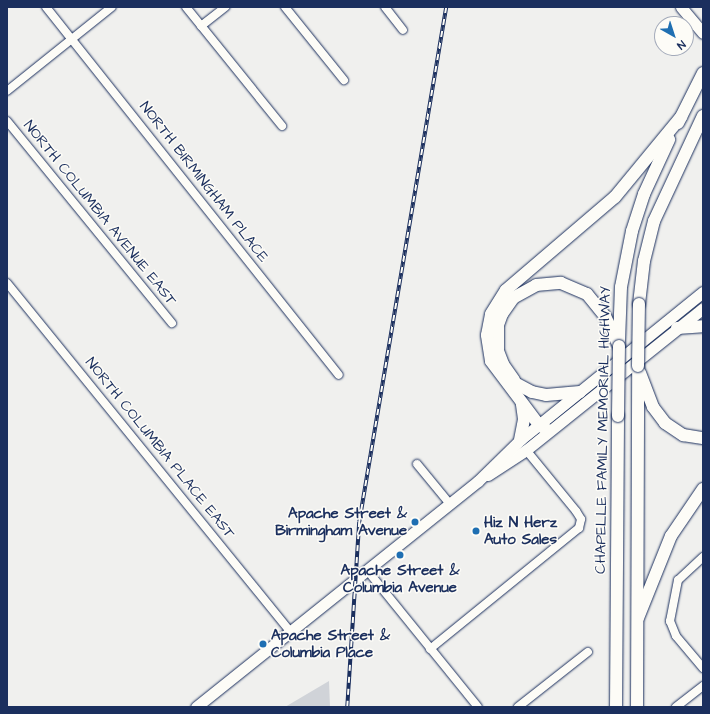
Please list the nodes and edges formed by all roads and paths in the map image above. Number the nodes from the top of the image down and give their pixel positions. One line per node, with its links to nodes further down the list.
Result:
1 (46, 7): 11 (street, NORTH BIRMINGHAM PLACE)
2 (112, 7): 11 (street)
3 (186, 7): 8 (street)
4 (224, 7): 8 (street)
5 (285, 7): 13 (street)
6 (385, 7): 9 (street)
7 (681, 7): 10 (main road)
8 (201, 26): 18 (street)
9 (403, 30)
10 (703, 33)
11 (72, 39): 14 (street); 26 (street, NORTH BIRMINGHAM PLACE)
12 (703, 73): 16 (highway, CHAPELLE FAMILY MEMORIAL HIGHWAY)
13 (344, 80)
14 (7, 91)
15 (703, 116): 29 (highway, bridge)
16 (681, 117): 23 (highway, CHAPELLE FAMILY MEMORIAL HIGHWAY); 30 (highway)
17 (7, 120): 22 (street, NORTH COLUMBIA AVENUE EAST)
18 (282, 126)
19 (7, 283): 40 (street, NORTH COLUMBIA PLACE EAST)
20 (703, 292): 28 (main road)
21 (703, 308): 25 (main road)
22 (172, 323)
23 (614, 323): 27 (highway); 48 (highway, CHAPELLE FAMILY MEMORIAL HIGHWAY, bridge)
24 (703, 326): 25 (highway)
25 (677, 328): 31 (main road)
26 (339, 375)
27 (517, 384): 28 (highway); 31 (highway)
28 (580, 392): 31 (main road)
29 (642, 396): 32 (highway); 39 (highway)
30 (522, 403): 31 (highway); 33 (highway)
31 (545, 425): 33 (main road)
32 (703, 438)
33 (523, 445): 36 (main road); 41 (street)
34 (418, 464): 36 (street)
35 (703, 489): 39 (highway)
36 (450, 504): 38 (main road)
37 (703, 557): 43 (street)
38 (367, 570): 40 (main road); 41 (street)
39 (636, 623): 49 (highway)
40 (291, 632): 45 (main road)
41 (430, 649): 46 (street)
42 (588, 652): 47 (street)
43 (703, 668)
44 (703, 686): 50 (street)
45 (196, 707)
46 (478, 707)
47 (518, 707)
48 (616, 707)
49 (637, 707)
50 (676, 707)

